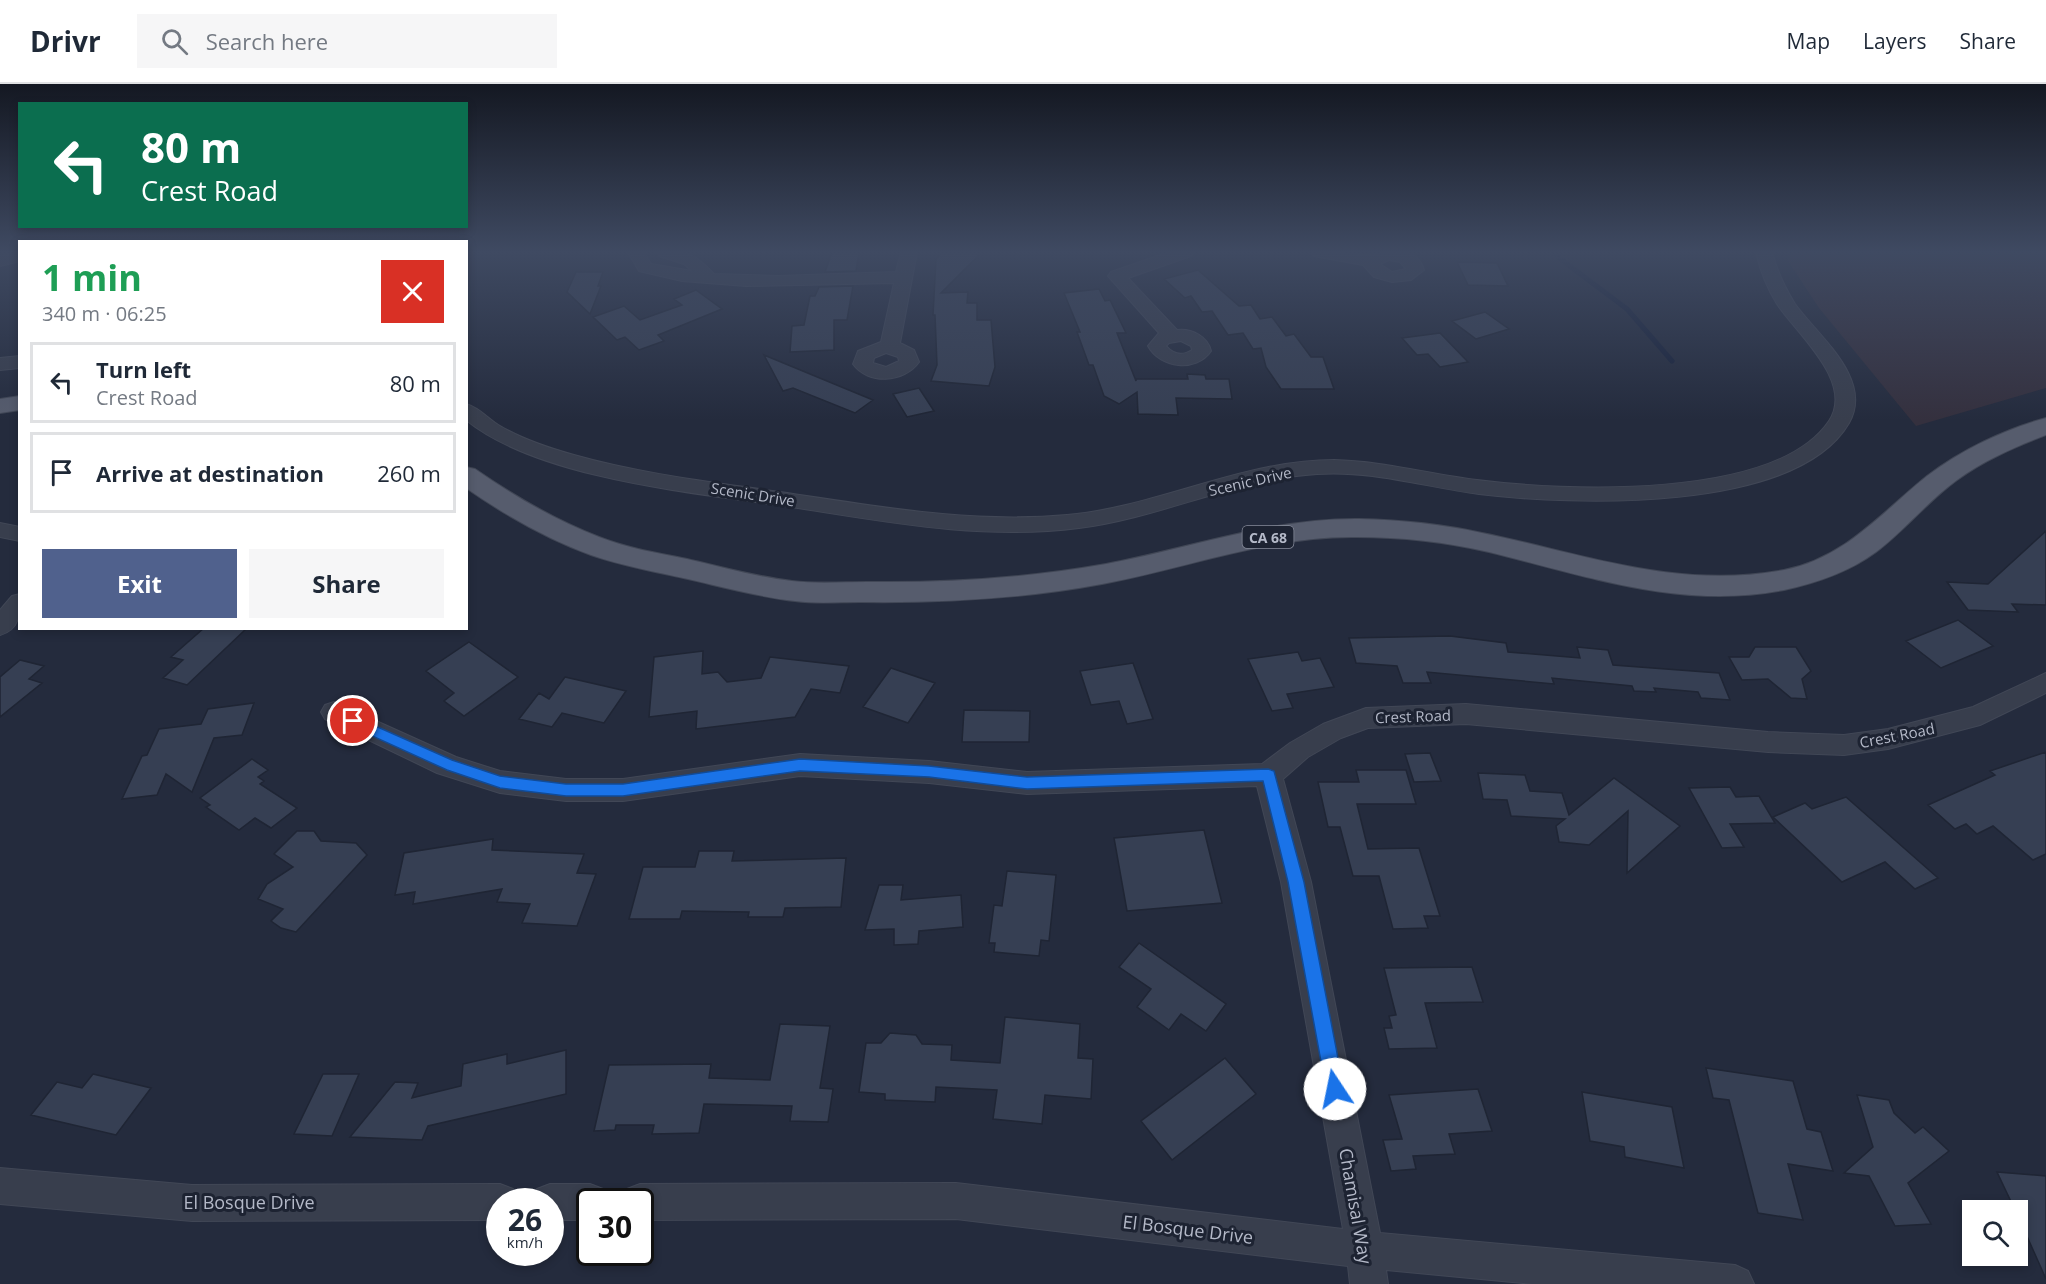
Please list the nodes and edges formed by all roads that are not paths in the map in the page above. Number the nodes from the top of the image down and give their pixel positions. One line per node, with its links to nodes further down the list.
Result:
1 (896, 308): 5 (street)
2 (1146, 308): 4 (street)
3 (1790, 308): 10 (street, Scenic Drive)
4 (1172, 336)
5 (890, 347)
6 (18, 362): 7 (street)
7 (0, 364)
8 (18, 403): 9 (main road)
9 (0, 406)
10 (468, 412)
11 (2046, 426): 12 (main road, CA 68)
12 (468, 476)
13 (0, 530): 14 (street)
14 (18, 534)
15 (18, 604): 16 (street)
16 (0, 626)
17 (2046, 682): 19 (street, Crest Road)
18 (334, 712): 19 (street)
19 (1268, 775): 23 (street, Chamisal Way)
20 (0, 1186): 21 (street, El Bosque Drive)
21 (486, 1202)
22 (654, 1202): 23 (street, El Bosque Drive)
23 (1367, 1267): 24 (street, El Bosque Drive)
24 (1735, 1284)

